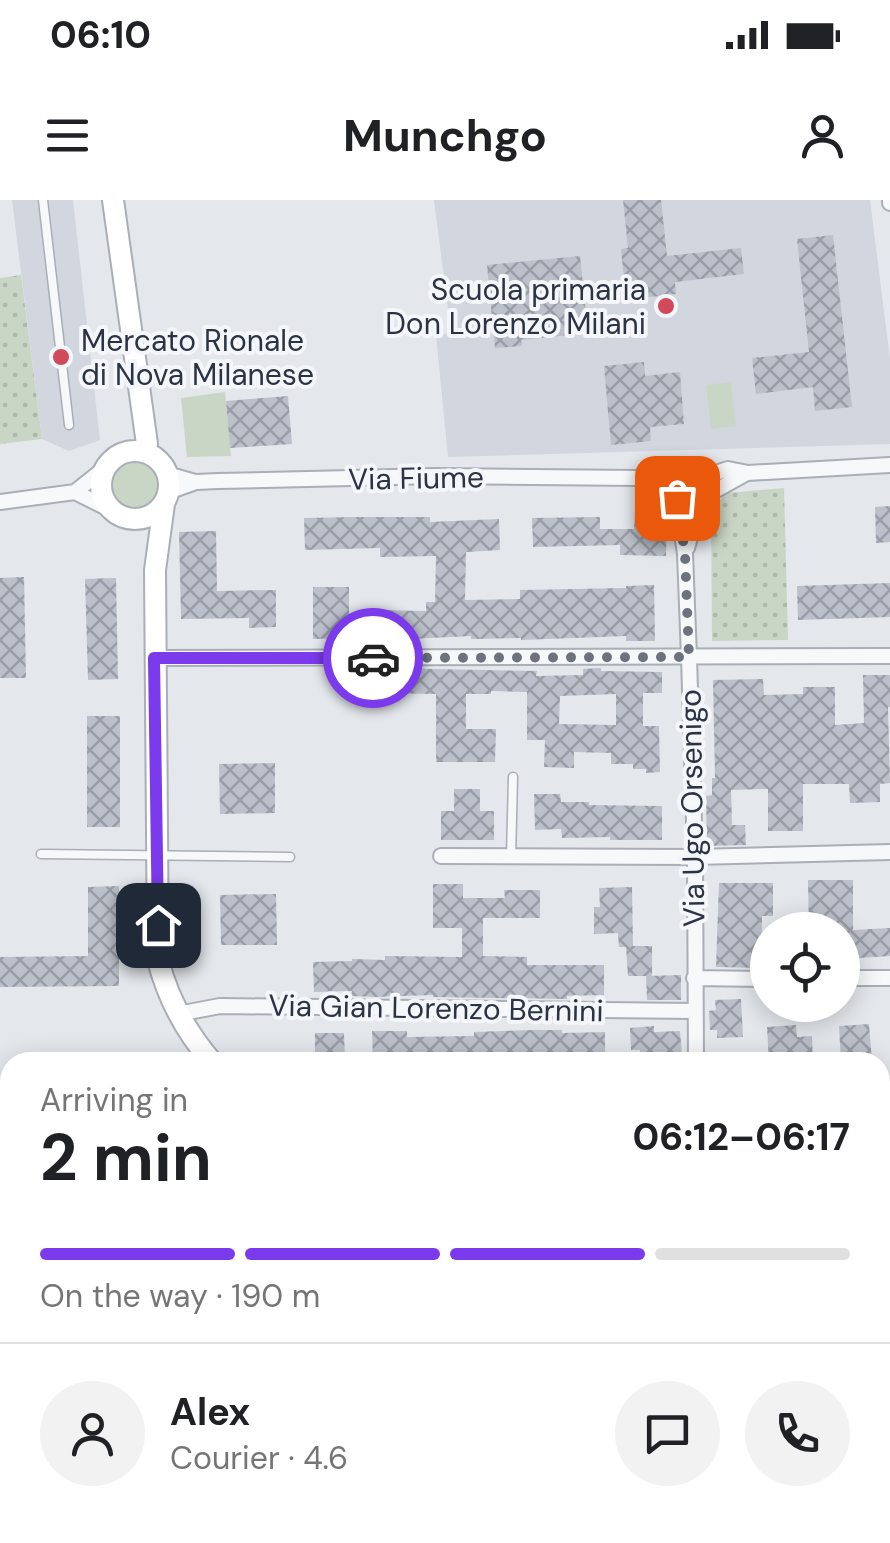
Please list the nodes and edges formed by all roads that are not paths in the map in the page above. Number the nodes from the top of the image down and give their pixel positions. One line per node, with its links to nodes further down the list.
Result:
1 (43, 200): 3 (lane)
2 (113, 200): 4 (street)
3 (69, 425)
4 (144, 452): 6 (street); 10 (street)
5 (890, 466): 7 (street, Via Fiume)
6 (105, 468): 11 (street); 15 (street)
7 (748, 472): 9 (street, Via Fiume); 13 (street, Via Fiume)
8 (637, 478): 9 (street, Via Fiume); 10 (street, Via Fiume); 12 (street, Via Fiume)
9 (690, 481): 12 (street); 13 (street)
10 (166, 490): 15 (street); 17 (street)
11 (75, 492): 14 (street); 15 (street)
12 (677, 498): 13 (street, Via Fiume); 16 (street, Via Ugo Orsenigo)
13 (701, 499): 16 (street, Via Ugo Orsenigo)
14 (0, 502)
15 (121, 515): 17 (street)
16 (685, 554): 19 (street, Via Ugo Orsenigo)
17 (155, 570): 20 (street)
18 (890, 656): 19 (street)
19 (689, 657): 20 (street); 28 (street, Via Ugo Orsenigo)
20 (154, 658): 24 (street)
21 (513, 777): 26 (lane)
22 (890, 852): 28 (street)
23 (41, 854): 24 (lane)
24 (158, 854): 27 (lane); 34 (street)
25 (441, 856): 26 (street)
26 (512, 856): 28 (street)
27 (290, 857)
28 (695, 857): 29 (street, Via Ugo Orsenigo)
29 (694, 978): 32 (street); 33 (street, Via Ugo Orsenigo)
30 (860, 978): 31 (street)
31 (890, 978)
32 (750, 979)
33 (695, 1011): 34 (street, Via Gian Lorenzo Bernini); 36 (street, Via Ugo Orsenigo)
34 (178, 1014): 35 (street)
35 (205, 1052)
36 (696, 1052)

